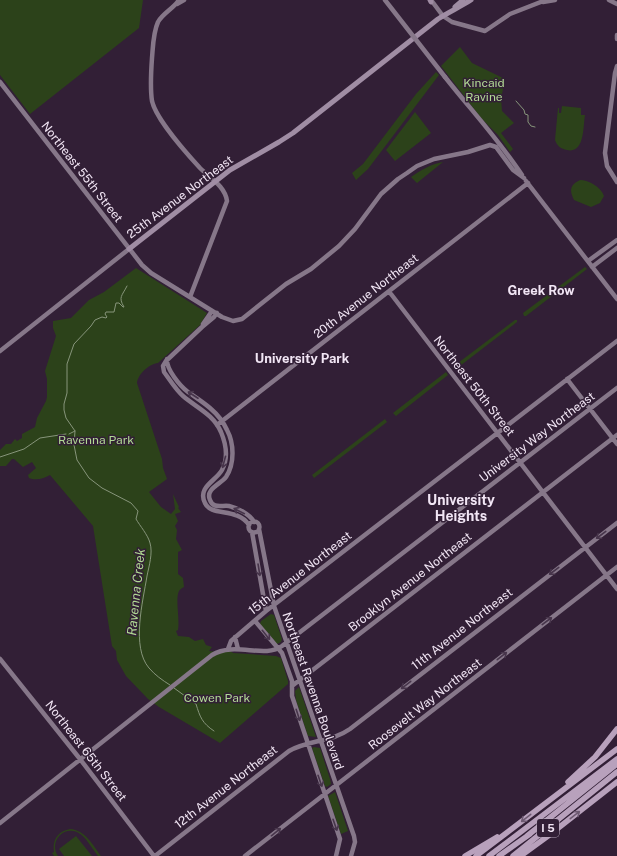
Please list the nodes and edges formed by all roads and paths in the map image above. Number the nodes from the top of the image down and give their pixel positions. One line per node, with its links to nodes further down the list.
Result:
1 (184, 0): 9 (main road)
2 (384, 0): 18 (main road, bridge)
3 (431, 0): 13 (main road)
4 (463, 0): 12 (main road, 25th Avenue Northeast)
5 (471, 0): 12 (main road, 25th Avenue Northeast)
6 (546, 0): 10 (main road)
7 (555, 0): 10 (main road)
8 (609, 0): 11 (main road)
9 (178, 2): 19 (main road)
10 (541, 2): 13 (main road)
11 (617, 4)
12 (454, 8): 13 (main road, 25th Avenue Northeast)
13 (443, 16): 19 (main road, 25th Avenue Northeast)
14 (617, 35): 15 (main road)
15 (617, 39)
16 (617, 66): 20 (main road)
17 (0, 82): 25 (main road, Northeast 55th Street)
18 (524, 178): 21 (main road); 32 (main road, Northeast 55th Street)
19 (215, 181): 25 (main road, 25th Avenue Northeast); 30 (main road)
20 (617, 182)
21 (528, 183): 27 (main road); 29 (main road, 20th Avenue Northeast)
22 (617, 240): 23 (main road)
23 (606, 248): 26 (main road); 27 (main road)
24 (617, 248): 26 (main road)
25 (129, 249): 30 (main road, Northeast 55th Street); 34 (main road, 25th Avenue Northeast)
26 (610, 253): 28 (main road)
27 (588, 262): 28 (main road)
28 (592, 266): 31 (main road)
29 (388, 292): 39 (main road, 20th Avenue Northeast); 41 (main road, Northeast 50th Street)
30 (190, 297): 32 (main road, Northeast 55th Street)
31 (617, 299)
32 (214, 312): 35 (main road)
33 (617, 341): 36 (main road, 15th Avenue Northeast)
34 (0, 351)
35 (167, 360): 39 (main road, one-way to 35); 40 (main road)
36 (567, 379): 38 (main road); 41 (main road, 15th Avenue Northeast)
37 (617, 388): 38 (main road, University Way Northeast)
38 (590, 409): 42 (main road); 44 (main road, University Way Northeast)
39 (222, 421): 40 (main road, 20th Avenue Northeast); 46 (main road, one-way to 39)
40 (217, 425): 48 (main road, one-way to 48)
41 (498, 433): 44 (main road, Northeast 50th Street); 55 (main road, 15th Avenue Northeast)
42 (615, 437): 43 (main road); 45 (main road, Brooklyn Avenue Northeast)
43 (617, 444)
44 (520, 462): 45 (main road, Northeast 50th Street); 59 (main road, University Way Northeast)
45 (543, 492): 51 (main road, Northeast 50th Street); 64 (main road, Brooklyn Avenue Northeast)
46 (254, 519): 48 (main road); 49 (main road)
47 (617, 523): 51 (main road, 11th Avenue Northeast, one-way to 51)
48 (249, 525): 50 (main road)
49 (259, 529): 50 (main road); 55 (main road, Northeast Ravenna Boulevard)
50 (252, 532): 56 (main road, Northeast Ravenna Boulevard, one-way to 56)
51 (585, 548): 53 (main road, Northeast 50th Street); 67 (main road, 11th Avenue Northeast, one-way to 67)
52 (617, 567): 53 (main road, Roosevelt Way Northeast)
53 (607, 575): 54 (main road, Northeast 50th Street); 75 (main road, Roosevelt Way Northeast, one-way to 53)
54 (617, 589)
55 (274, 606): 56 (main road, 15th Avenue Northeast); 59 (main road, Northeast Ravenna Boulevard)
56 (266, 612): 57 (main road, 15th Avenue Northeast)
57 (255, 621): 58 (main road, 15th Avenue Northeast); 62 (main road, Northeast Ravenna Boulevard, one-way to 62)
58 (235, 637): 60 (main road, 15th Avenue Northeast); 61 (main road)
59 (286, 643): 62 (main road, University Way Northeast); 64 (main road, Northeast Ravenna Boulevard)
60 (228, 649): 61 (main road); 70 (main road)
61 (238, 649): 62 (main road)
62 (279, 649): 65 (main road, Northeast Ravenna Boulevard)
63 (0, 659): 70 (main road, Northeast 65th Street)
64 (299, 681): 65 (main road, Brooklyn Avenue Northeast); 67 (main road, Northeast Ravenna Boulevard)
65 (292, 686): 68 (main road, Northeast Ravenna Boulevard, one-way to 68)
66 (617, 729): 78 (highway)
67 (317, 741): 68 (main road, 12th Avenue Northeast); 75 (main road, Northeast Ravenna Boulevard)
68 (308, 743): 76 (main road, Northeast Ravenna Boulevard, one-way to 76); 82 (main road, 12th Avenue Northeast)
69 (617, 749): 78 (highway, I 5)
70 (80, 759): 79 (main road); 82 (main road, Northeast 65th Street)
71 (617, 759): 88 (highway)
72 (617, 764): 81 (highway)
73 (617, 772): 77 (highway, I 5)
74 (617, 783): 91 (highway, one-way to 74)
75 (335, 785): 76 (main road, Roosevelt Way Northeast); 85 (main road, Northeast Ravenna Boulevard)
76 (325, 794): 83 (main road, Roosevelt Way Northeast, one-way to 76); 84 (main road, Northeast Ravenna Boulevard, one-way to 84)
77 (583, 800): 81 (highway); 90 (highway, I 5)
78 (546, 802): 80 (highway, I 5, one-way to 80)
79 (0, 823)
80 (507, 834): 86 (highway); 87 (highway, I 5)
81 (527, 836): 89 (highway)
82 (154, 856)
83 (245, 856)
84 (336, 856)
85 (351, 856)
86 (465, 856)
87 (476, 856)
88 (489, 856)
89 (499, 856)
90 (513, 856)
91 (518, 856)

